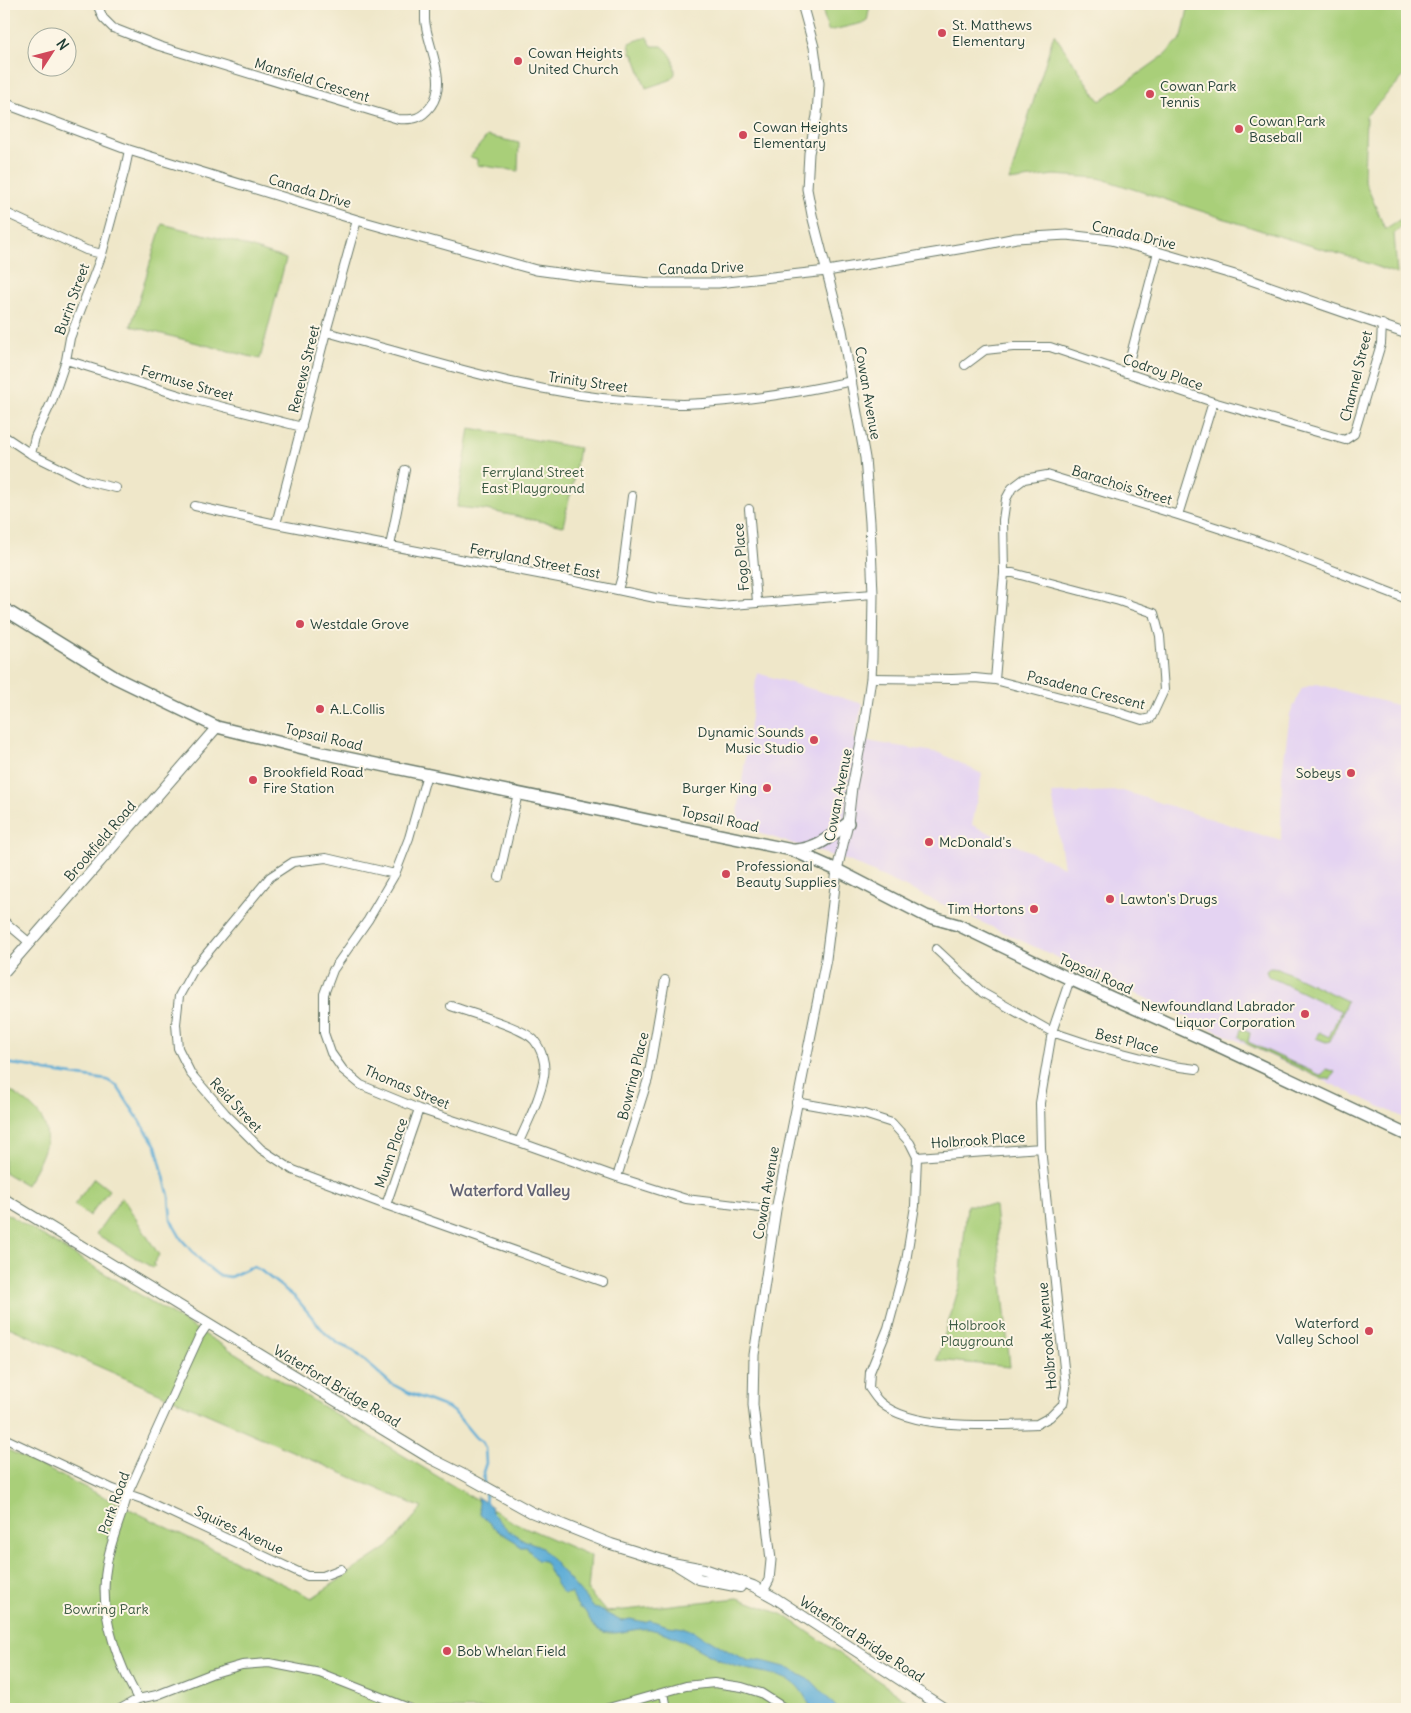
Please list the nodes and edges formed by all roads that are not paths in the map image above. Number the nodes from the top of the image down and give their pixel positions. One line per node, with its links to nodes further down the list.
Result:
1 (97, 4): 2 (street, Mansfield Crescent)
2 (425, 4)
3 (802, 4): 10 (street, Cowan Avenue)
4 (4, 103): 5 (street, Canada Drive)
5 (129, 150): 7 (street, Canada Drive); 9 (street, Burin Street)
6 (4, 212): 9 (street)
7 (358, 220): 10 (street, Canada Drive); 12 (street, Renews Street)
8 (1158, 252): 10 (street, Canada Drive); 11 (street, Canada Drive); 16 (street)
9 (102, 254): 14 (street, Burin Street)
10 (827, 270): 17 (street, Cowan Avenue)
11 (1382, 324): 13 (street, Canada Drive); 20 (street, Channel Street)
12 (326, 332): 17 (street, Trinity Street); 19 (street, Renews Street)
13 (1407, 334)
14 (66, 360): 19 (street, Fermuse Street); 22 (street, Burin Street)
15 (965, 365): 16 (street, Codroy Place)
16 (1126, 373): 18 (street, Codroy Place)
17 (852, 381): 33 (street, Cowan Avenue)
18 (1213, 402): 20 (street, Codroy Place); 28 (street)
19 (302, 427): 29 (street, Renews Street)
20 (1354, 434)
21 (4, 436): 22 (street)
22 (31, 454): 24 (street)
23 (405, 470): 30 (street)
24 (116, 488)
25 (632, 496): 32 (street)
26 (195, 506): 29 (street, Ferryland Street East)
27 (749, 509): 35 (street, Fogo Place)
28 (1178, 515): 31 (street, Barachois Street); 34 (street, Barachois Street)
29 (276, 524): 30 (street, Ferryland Street East)
30 (390, 546): 32 (street, Ferryland Street East)
31 (1004, 573): 38 (street, Barachois Street); 38 (street, Pasadena Crescent)
32 (618, 590): 35 (street, Ferryland Street East)
33 (873, 594): 35 (street, Ferryland Street East); 37 (street, Cowan Avenue)
34 (1407, 599)
35 (757, 602)
36 (4, 609): 39 (main road, Topsail Road)
37 (871, 678): 38 (street, Pasadena Crescent); 42 (street, Cowan Avenue)
38 (995, 680)
39 (217, 727): 40 (main road, Topsail Road); 48 (main road, Brookfield Road)
40 (427, 774): 41 (main road, Topsail Road); 45 (street, Thomas Street)
41 (518, 793): 43 (main road, Topsail Road); 46 (street)
42 (848, 823): 43 (main road); 44 (street, Cowan Avenue)
43 (792, 850): 44 (main road, Topsail Road)
44 (837, 870): 51 (main road, Topsail Road); 56 (street, Cowan Avenue)
45 (395, 874): 57 (street, Thomas Street); 64 (street, Reid Street)
46 (499, 877)
47 (4, 921): 48 (street)
48 (30, 943): 50 (main road, Brookfield Road)
49 (936, 949): 54 (street, Best Place)
50 (4, 972)
51 (1070, 979): 54 (street, Holbrook Avenue); 58 (main road, Topsail Road)
52 (665, 980): 62 (street, Bowring Place)
53 (451, 1006): 59 (street)
54 (1052, 1032): 55 (street, Best Place); 60 (street, Holbrook Avenue)
55 (1196, 1069)
56 (796, 1102): 61 (street); 65 (street, Cowan Avenue)
57 (419, 1109): 59 (street, Thomas Street); 64 (street, Munn Place)
58 (1407, 1135)
59 (519, 1142): 62 (street, Thomas Street)
60 (1041, 1148): 61 (street, Holbrook Place); 61 (street, Holbrook Avenue)
61 (917, 1157)
62 (617, 1177): 65 (street, Thomas Street)
63 (4, 1200): 67 (main road, Waterford Bridge Road)
64 (386, 1205): 66 (street, Reid Street)
65 (776, 1210): 71 (street, Cowan Avenue)
66 (603, 1282)
67 (208, 1324): 69 (street, Park Road); 71 (main road, Waterford Bridge Road)
68 (4, 1438): 69 (street, Squires Avenue)
69 (128, 1493): 70 (street, Squires Avenue); 73 (street, Park Road)
70 (342, 1569)
71 (763, 1591): 79 (main road, Waterford Bridge Road)
72 (661, 1694): 76 (street); 77 (street); 78 (street)
73 (138, 1699): 74 (street); 75 (street)
74 (120, 1709)
75 (411, 1709)
76 (605, 1709)
77 (667, 1709)
78 (786, 1709)
79 (945, 1709)

